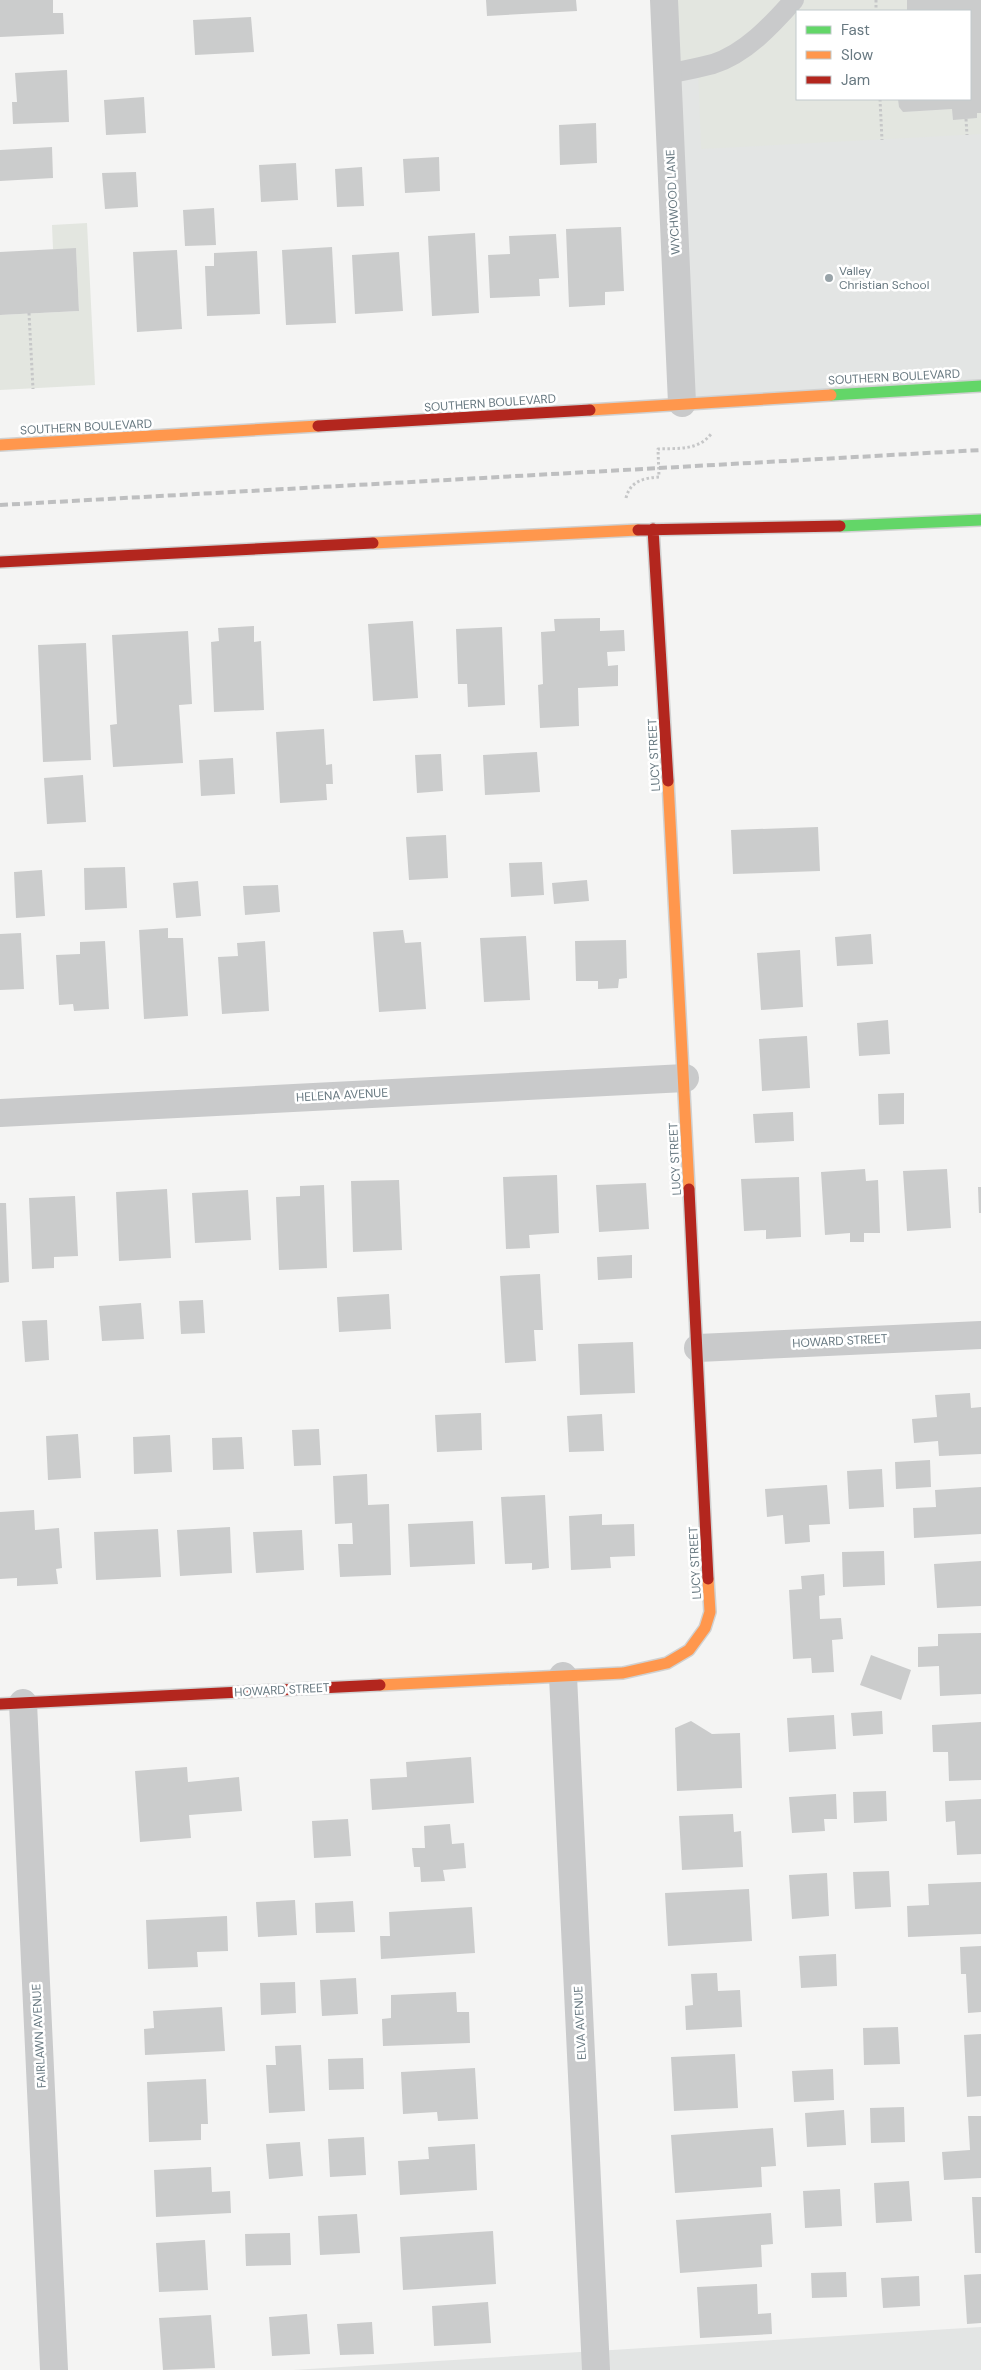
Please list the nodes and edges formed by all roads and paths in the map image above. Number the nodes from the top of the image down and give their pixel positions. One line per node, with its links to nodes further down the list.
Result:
1 (664, 0): 3 (street, WYCHWOOD LANE)
2 (794, 0): 3 (lane)
3 (667, 74): 11 (street, WYCHWOOD LANE)
4 (880, 100): 7 (path)
5 (966, 119): 6 (path)
6 (967, 135)
7 (882, 140)
8 (30, 313): 10 (path)
9 (981, 386): 11 (street, SOUTHERN BOULEVARD)
10 (33, 388)
11 (682, 404): 13 (street, SOUTHERN BOULEVARD)
12 (705, 442): 14 (path)
13 (0, 446)
14 (631, 487)
15 (981, 520): 16 (street)
16 (653, 529): 17 (street); 18 (street, LUCY STREET)
17 (0, 562)
18 (685, 1078): 19 (street, HELENA AVENUE); 21 (street, LUCY STREET)
19 (0, 1113)
20 (981, 1335): 21 (street, HOWARD STREET)
21 (698, 1348): 22 (street, LUCY STREET)
22 (563, 1676): 23 (street, HOWARD STREET); 25 (street, ELVA AVENUE)
23 (12, 1703): 24 (street, FAIRLAWN AVENUE)
24 (54, 2370)
25 (596, 2370)

